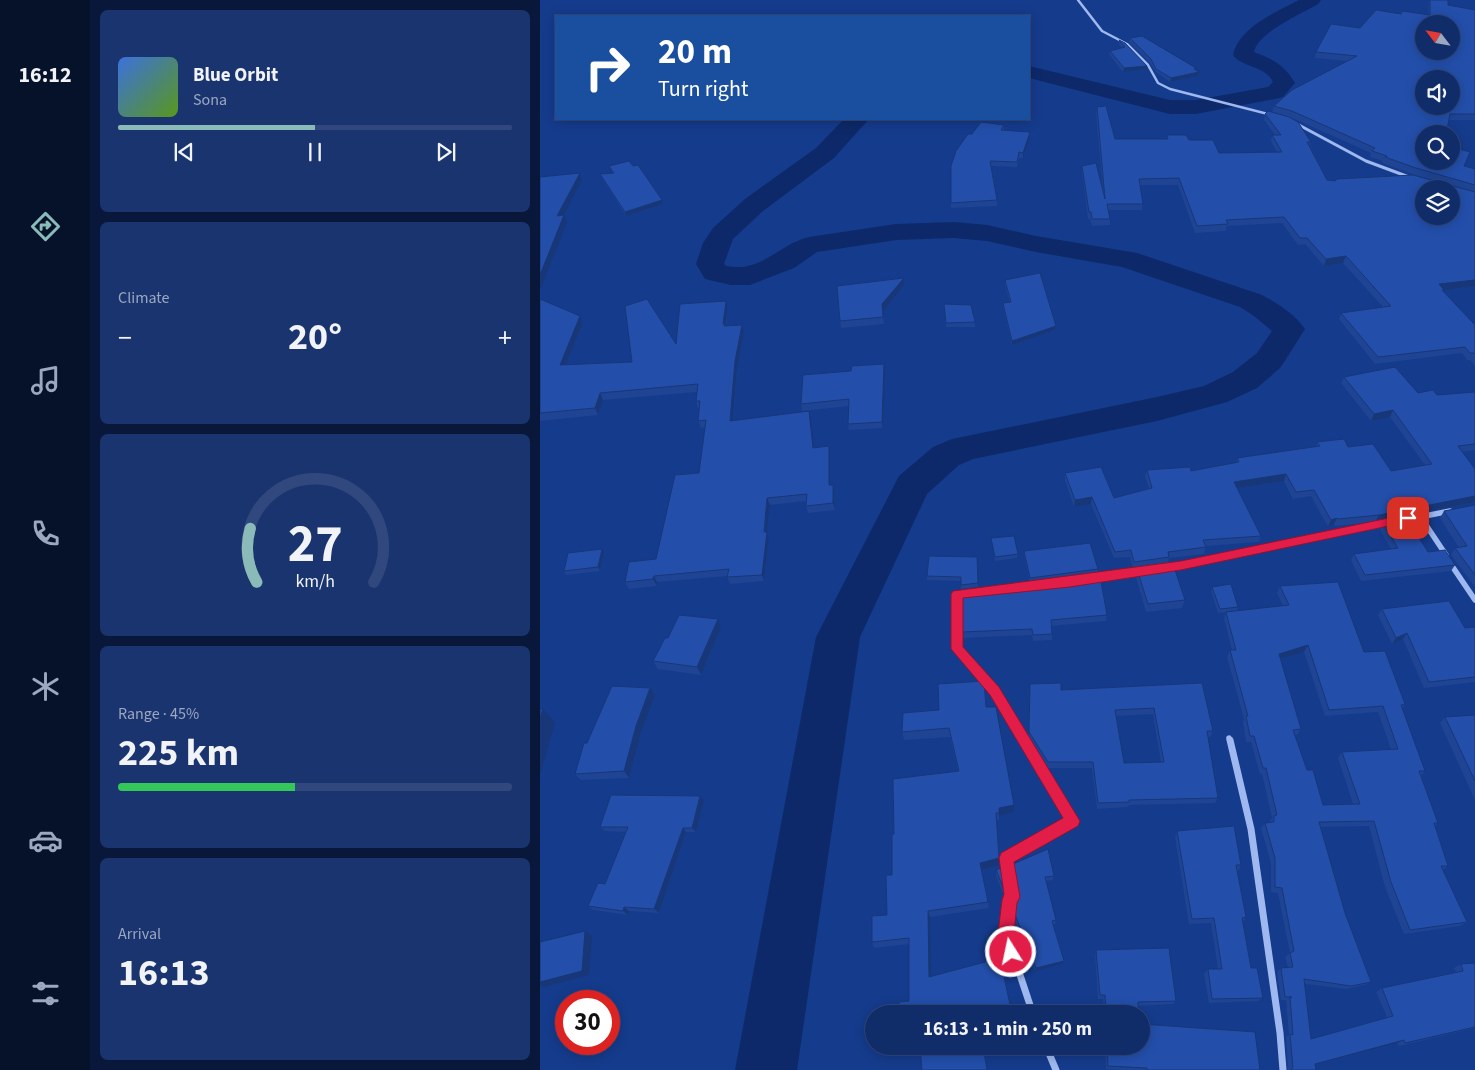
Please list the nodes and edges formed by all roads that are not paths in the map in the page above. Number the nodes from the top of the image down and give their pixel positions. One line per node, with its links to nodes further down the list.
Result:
1 (1078, 0): 2 (street)
2 (1280, 118)
3 (1289, 120): 4 (street)
4 (1412, 178)
5 (1457, 509): 6 (street)
6 (1420, 516): 7 (street); 11 (street)
7 (1163, 568)
8 (1154, 570): 9 (street)
9 (1088, 579)
10 (1042, 585): 13 (street)
11 (1475, 600)
12 (1229, 738): 16 (street)
13 (1030, 1005)
14 (1050, 1055): 15 (street)
15 (1056, 1070)
16 (1283, 1070)

